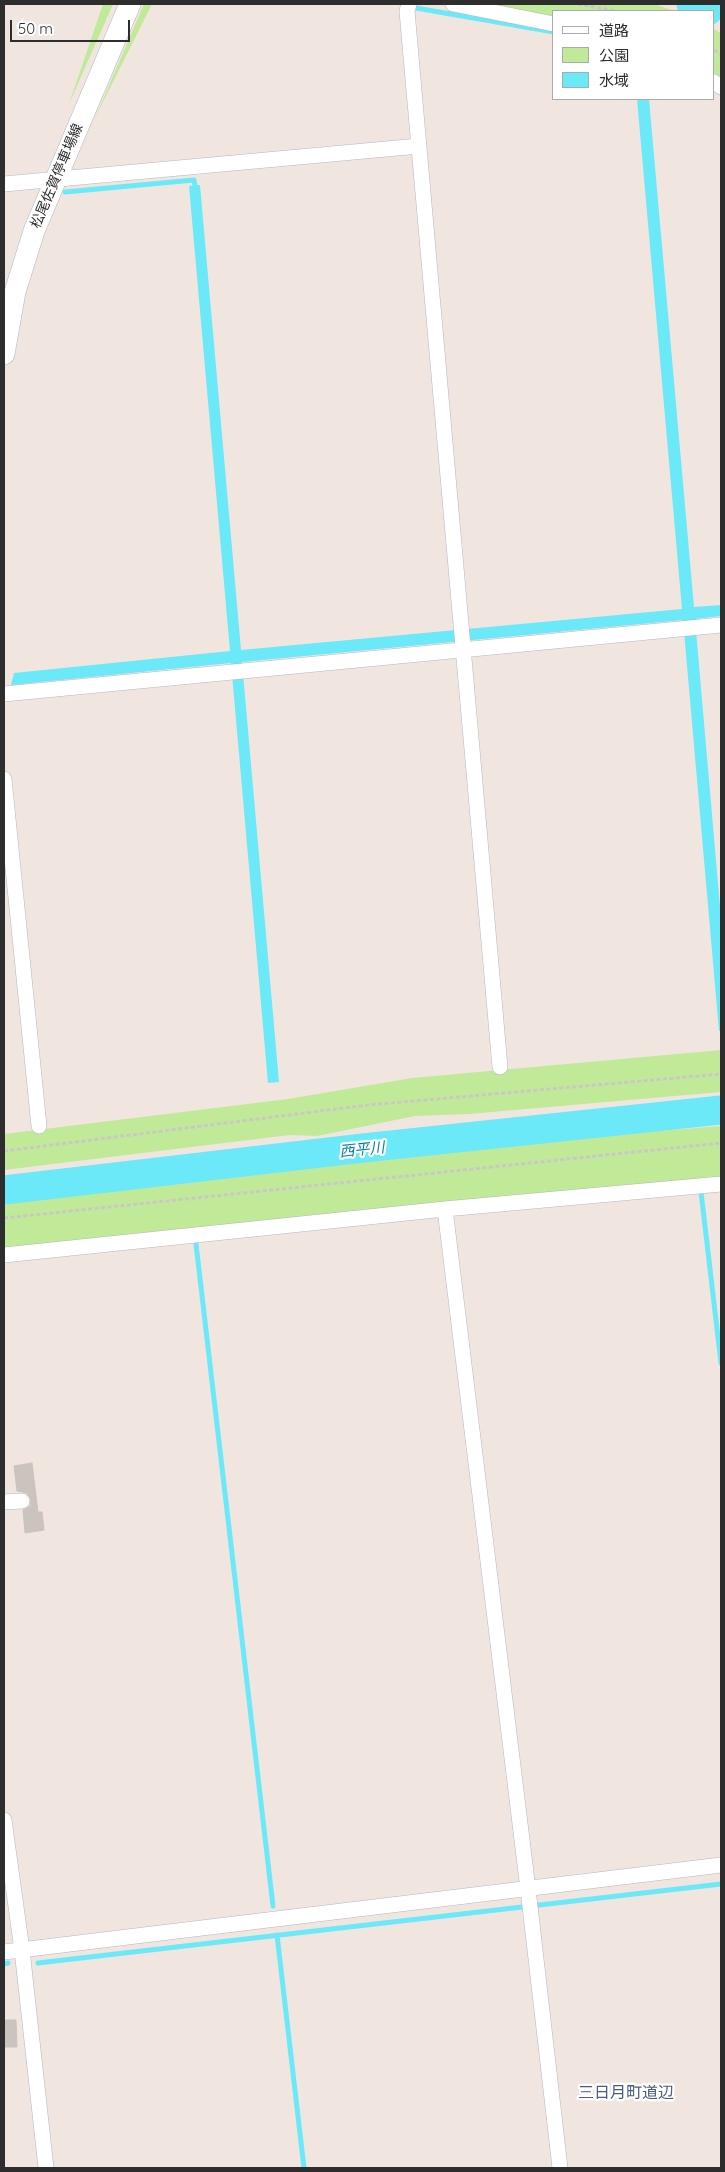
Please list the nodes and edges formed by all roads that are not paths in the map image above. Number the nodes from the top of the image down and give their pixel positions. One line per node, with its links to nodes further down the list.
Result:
1 (130, 4): 6 (main road, 松尾佐賀停車場線)
2 (408, 4): 5 (street)
3 (453, 4): 4 (street)
4 (552, 24)
5 (419, 146): 6 (street); 10 (street)
6 (55, 180): 7 (street); 8 (main road, 松尾佐賀停車場線)
7 (4, 184)
8 (4, 354)
9 (721, 626): 10 (street)
10 (465, 650): 11 (street); 13 (street)
11 (4, 694)
12 (4, 779): 14 (street)
13 (500, 1067)
14 (39, 1126)
15 (721, 1184): 16 (street)
16 (445, 1209): 17 (street); 22 (street)
17 (4, 1255)
18 (22, 1500): 19 (street)
19 (4, 1502)
20 (4, 1820): 23 (street)
21 (721, 1865): 22 (street)
22 (528, 1889): 23 (street); 26 (street)
23 (22, 1950): 24 (street); 25 (street)
24 (4, 1952)
25 (46, 2168)
26 (560, 2168)

